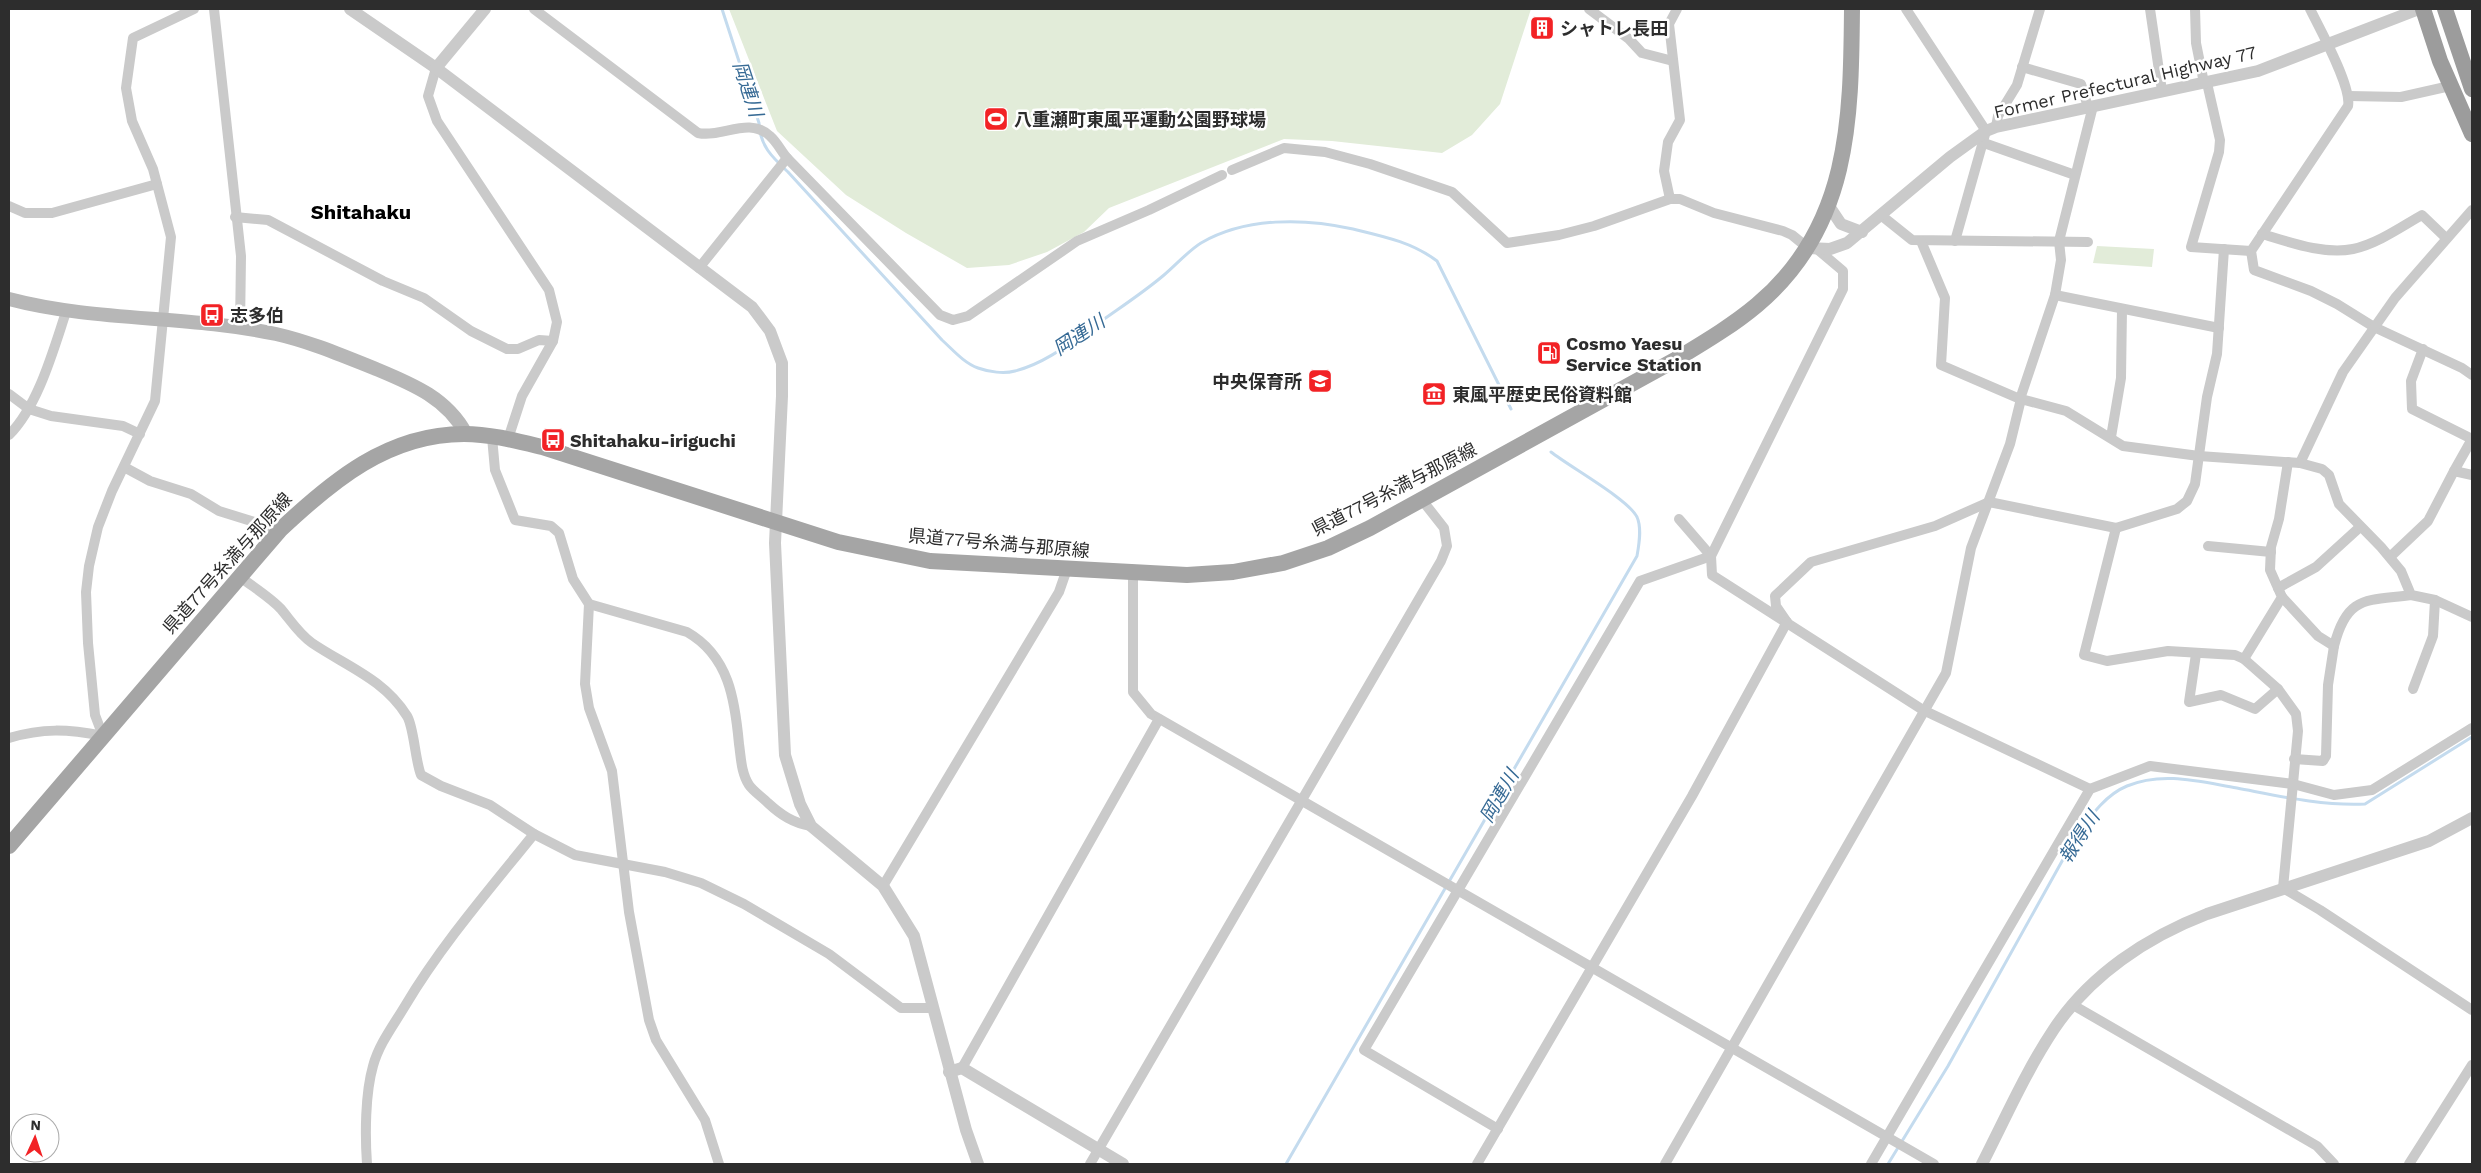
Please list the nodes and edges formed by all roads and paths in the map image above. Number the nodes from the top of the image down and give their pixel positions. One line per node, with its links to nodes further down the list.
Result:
1 (194, 9): 33 (street)
2 (214, 9): 39 (street)
3 (350, 9): 20 (street)
4 (485, 9): 20 (street)
5 (534, 9): 29 (street)
6 (1589, 9): 18 (street)
7 (1677, 9): 18 (street)
8 (1852, 9): 36 (main road, 県道77号糸満与那原線)
9 (1906, 9): 27 (street)
10 (2040, 9): 19 (street)
11 (2150, 9): 24 (street)
12 (2195, 9): 21 (street)
13 (2310, 9): 17 (street)
14 (2419, 9): 17 (street, Former Prefectural Highway 77)
15 (2423, 9): 22 (highway)
16 (2445, 9): 23 (highway)
17 (2326, 44): 21 (street, Former Prefectural Highway 77); 25 (street)
18 (1673, 60): 34 (street)
19 (2022, 67): 26 (street); 27 (street)
20 (436, 68): 50 (street); 59 (street)
21 (2206, 83): 24 (street, Former Prefectural Highway 77); 48 (street)
22 (2450, 86): 25 (street); 28 (highway)
23 (2472, 89)
24 (2162, 91): 26 (street, Former Prefectural Highway 77)
25 (2349, 96): 41 (street)
26 (2091, 107): 27 (street, Former Prefectural Highway 77); 32 (street)
27 (1989, 134): 32 (street); 38 (street, Former Prefectural Highway 77); 44 (street)
28 (2472, 134)
29 (787, 158): 31 (street); 50 (street)
30 (1232, 170): 34 (street)
31 (1222, 175)
32 (2076, 175): 45 (street)
33 (157, 184): 35 (street); 55 (street)
34 (1670, 199): 47 (street)
35 (9, 206)
36 (1829, 206): 40 (street); 47 (main road, 県道77号糸満与那原線)
37 (2472, 210): 42 (street)
38 (1882, 216): 40 (street, Former Prefectural Highway 77); 43 (street)
39 (235, 217): 57 (street); 59 (street)
40 (1862, 232): 47 (street, Former Prefectural Highway 77)
41 (2262, 234): 42 (street); 49 (street)
42 (2446, 238): 56 (street)
43 (1920, 241): 44 (street); 51 (street)
44 (1955, 241): 45 (street)
45 (2059, 241): 46 (street); 51 (street)
46 (2088, 242)
47 (1813, 248): 76 (main road, 県道77号糸満与那原線); 85 (street)
48 (2224, 249): 49 (street); 58 (street)
49 (2251, 250): 56 (street)
50 (699, 268): 79 (street)
51 (2055, 295): 53 (street)
52 (9, 299): 54 (main road)
53 (2122, 309): 58 (street); 67 (street)
54 (66, 312): 55 (main road); 63 (street)
55 (163, 321): 57 (main road); 64 (street)
56 (2374, 327): 60 (street); 72 (street)
57 (240, 328): 65 (main road)
58 (2219, 328): 70 (street)
59 (553, 341): 68 (street)
60 (2423, 349): 61 (street); 69 (street)
61 (2472, 375)
62 (9, 394): 63 (street)
63 (29, 409): 64 (street); 66 (street)
64 (140, 434): 73 (street)
65 (466, 434): 68 (main road, 県道77号糸満与那原線); 82 (main road, 県道77号糸満与那原線)
66 (9, 435)
67 (2111, 437): 70 (street); 77 (street)
68 (500, 438): 79 (main road, 県道77号糸満与那原線); 93 (street)
69 (2472, 439): 74 (street)
70 (2199, 456): 71 (street); 81 (street)
71 (2288, 462): 72 (street); 84 (street)
72 (2300, 464): 80 (street)
73 (124, 467): 82 (street); 104 (street)
74 (2454, 471): 75 (street); 86 (street)
75 (2472, 475)
76 (1422, 500): 88 (main road, 県道77号糸満与那原線); 109 (street)
77 (1989, 502): 81 (street); 95 (street); 101 (street)
78 (1679, 519): 85 (street)
79 (775, 523): 87 (main road, 県道77号糸満与那原線); 111 (street)
80 (2360, 527): 86 (street); 90 (street)
81 (2116, 528): 97 (street)
82 (280, 530): 89 (main road, 県道77号糸満与那原線)
83 (2208, 546): 84 (street)
84 (2271, 552): 90 (street)
85 (1711, 556): 95 (street); 117 (street)
86 (2390, 557): 91 (street)
87 (1067, 570): 88 (main road, 県道77号糸満与那原線); 115 (street)
88 (1133, 574): 102 (street)
89 (239, 576): 104 (main road, 県道77号糸満与那原線); 112 (street)
90 (2280, 592): 96 (street); 98 (street)
91 (2411, 595): 92 (street); 96 (street)
92 (2435, 600): 94 (street); 100 (street)
93 (589, 604): 111 (street); 114 (street)
94 (2472, 617)
95 (1787, 622): 101 (street); 118 (street)
96 (2334, 646): 106 (street)
97 (2196, 654): 98 (street); 99 (street)
98 (2244, 660): 99 (street)
99 (2278, 689): 106 (street)
100 (2412, 689)
101 (1923, 710): 108 (street); 122 (street)
102 (1159, 719): 109 (street); 124 (street)
103 (2472, 728): 107 (street)
104 (103, 736): 105 (street); 113 (main road, 県道77号糸満与那原線)
105 (9, 738)
106 (2294, 759): 107 (street)
107 (2293, 784): 108 (street); 116 (street)
108 (2090, 789): 127 (street)
109 (1301, 801): 117 (street); 128 (street)
110 (2472, 818): 116 (street)
111 (811, 826): 115 (street)
112 (534, 834): 114 (street); 129 (street)
113 (9, 846)
114 (623, 863): 120 (street); 130 (street)
115 (883, 886): 120 (street)
116 (2283, 888): 119 (street); 121 (street)
117 (1458, 890): 118 (street); 126 (street)
118 (1594, 967): 122 (street); 126 (street)
119 (2073, 1005): 138 (street); 139 (street)
120 (933, 1008): 125 (street)
121 (2472, 1010)
122 (1731, 1047): 127 (street); 135 (street)
123 (2472, 1065): 140 (street)
124 (962, 1068): 125 (street); 128 (street)
125 (949, 1072): 131 (street)
126 (1498, 1129): 134 (street)
127 (1891, 1138): 136 (street); 137 (street)
128 (1098, 1150): 132 (street); 133 (street)
129 (367, 1164)
130 (719, 1164)
131 (978, 1164)
132 (1090, 1164)
133 (1123, 1164)
134 (1477, 1164)
135 (1665, 1164)
136 (1871, 1164)
137 (1934, 1164)
138 (1982, 1164)
139 (2334, 1164)
140 (2409, 1164)

